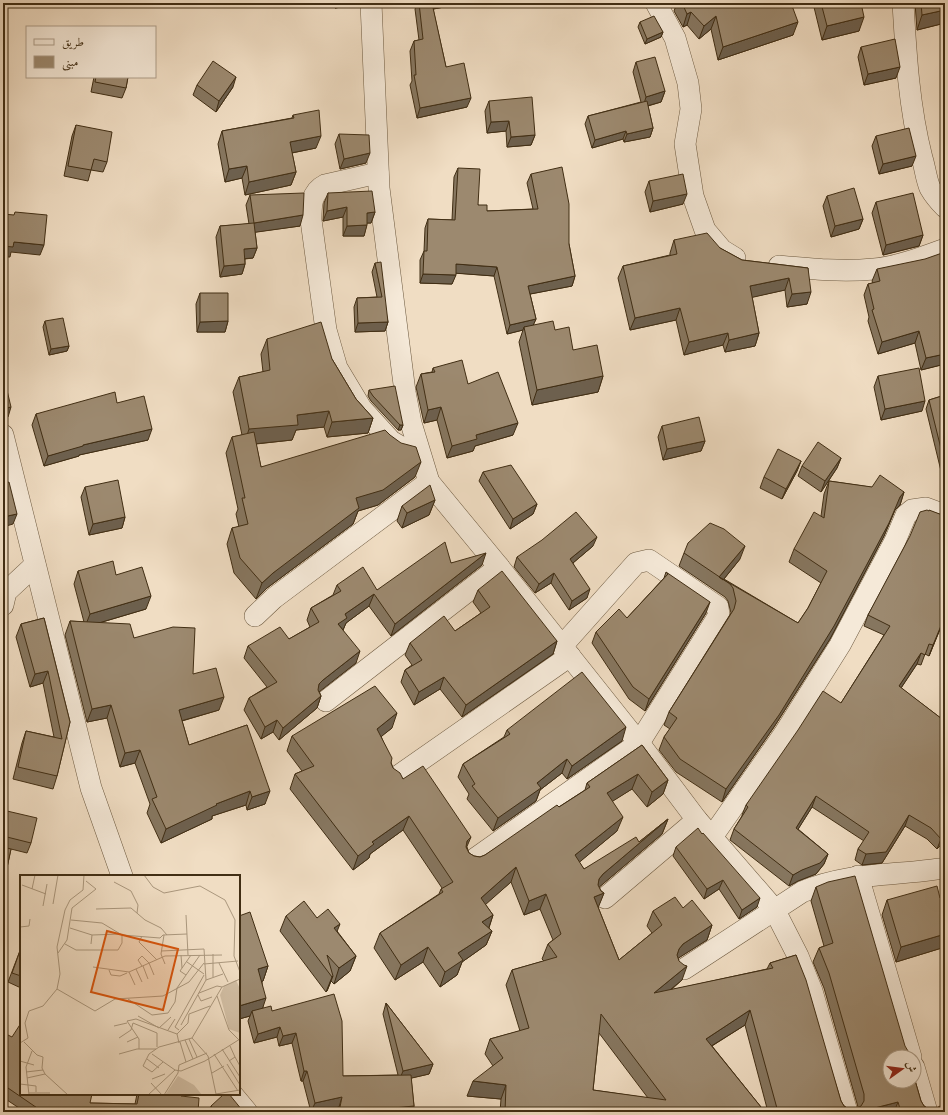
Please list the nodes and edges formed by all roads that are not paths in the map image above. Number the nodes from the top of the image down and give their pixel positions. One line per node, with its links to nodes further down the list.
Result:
1 (371, 3): 4 (street)
2 (656, 3): 6 (street)
3 (903, 3): 5 (street)
4 (378, 173): 8 (street); 8 (street)
5 (945, 207)
6 (945, 249)
7 (3, 435): 11 (street)
8 (419, 452): 9 (street)
9 (429, 482): 12 (street); 14 (street)
10 (945, 515): 20 (street)
11 (34, 565): 13 (street); 23 (street)
12 (499, 567): 15 (street); 16 (street)
13 (3, 605)
14 (255, 616)
15 (566, 651): 17 (street); 17 (street); 18 (street)
16 (326, 701)
17 (639, 743): 19 (street); 21 (street)
18 (398, 776)
19 (697, 820): 20 (street); 25 (street)
20 (712, 837): 26 (street)
21 (473, 860)
22 (945, 868): 24 (street)
23 (122, 875)
24 (858, 876): 26 (street); 28 (street)
25 (605, 898)
26 (774, 910): 27 (street); 32 (street)
27 (684, 969)
28 (909, 1049)
29 (920, 1089): 33 (street)
30 (233, 1095): 31 (street)
31 (247, 1112)
32 (847, 1112)
33 (927, 1112)

